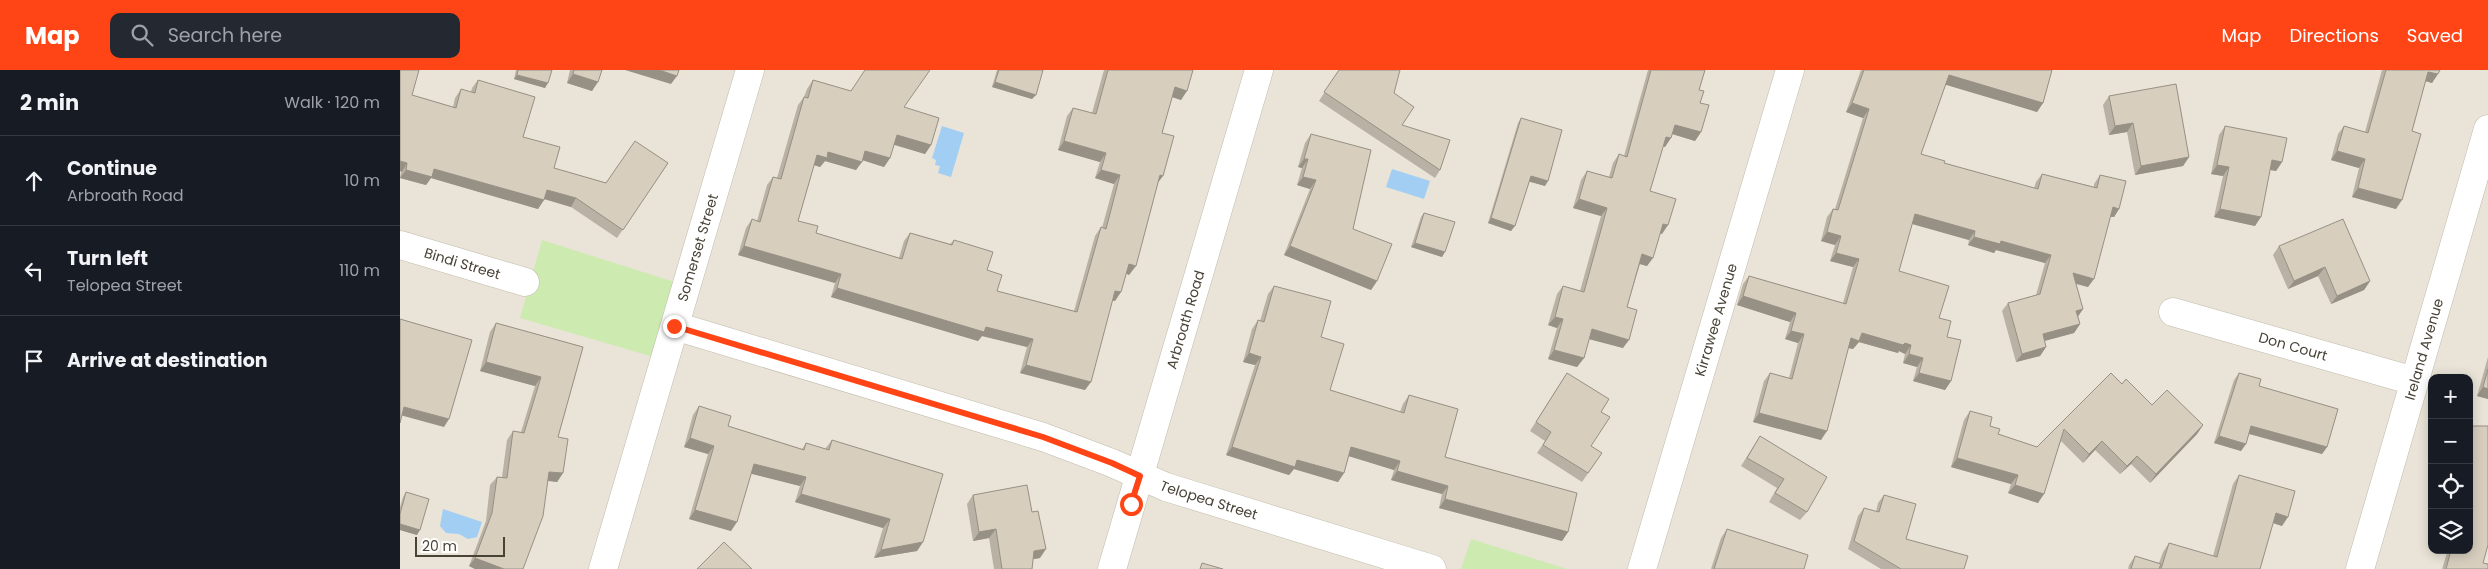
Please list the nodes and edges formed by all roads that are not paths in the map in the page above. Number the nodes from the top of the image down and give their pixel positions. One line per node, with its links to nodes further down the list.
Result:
1 (750, 70): 8 (street, Somerset Street)
2 (1259, 70): 10 (street, Arbroath Road)
3 (1790, 70): 14 (street, Kirrawee Avenue)
4 (2488, 129): 9 (street, Ireland Avenue)
5 (400, 245): 6 (street, Bindi Street)
6 (525, 282)
7 (2173, 312): 9 (street, Don Court)
8 (674, 326): 10 (street, Telopea Street); 11 (street, Somerset Street)
9 (2414, 381): 15 (street, Ireland Avenue)
10 (1140, 476): 12 (street, Arbroath Road); 13 (street, Telopea Street)
11 (603, 569)
12 (1112, 569)
13 (1432, 569)
14 (1642, 569)
15 (2360, 569)

